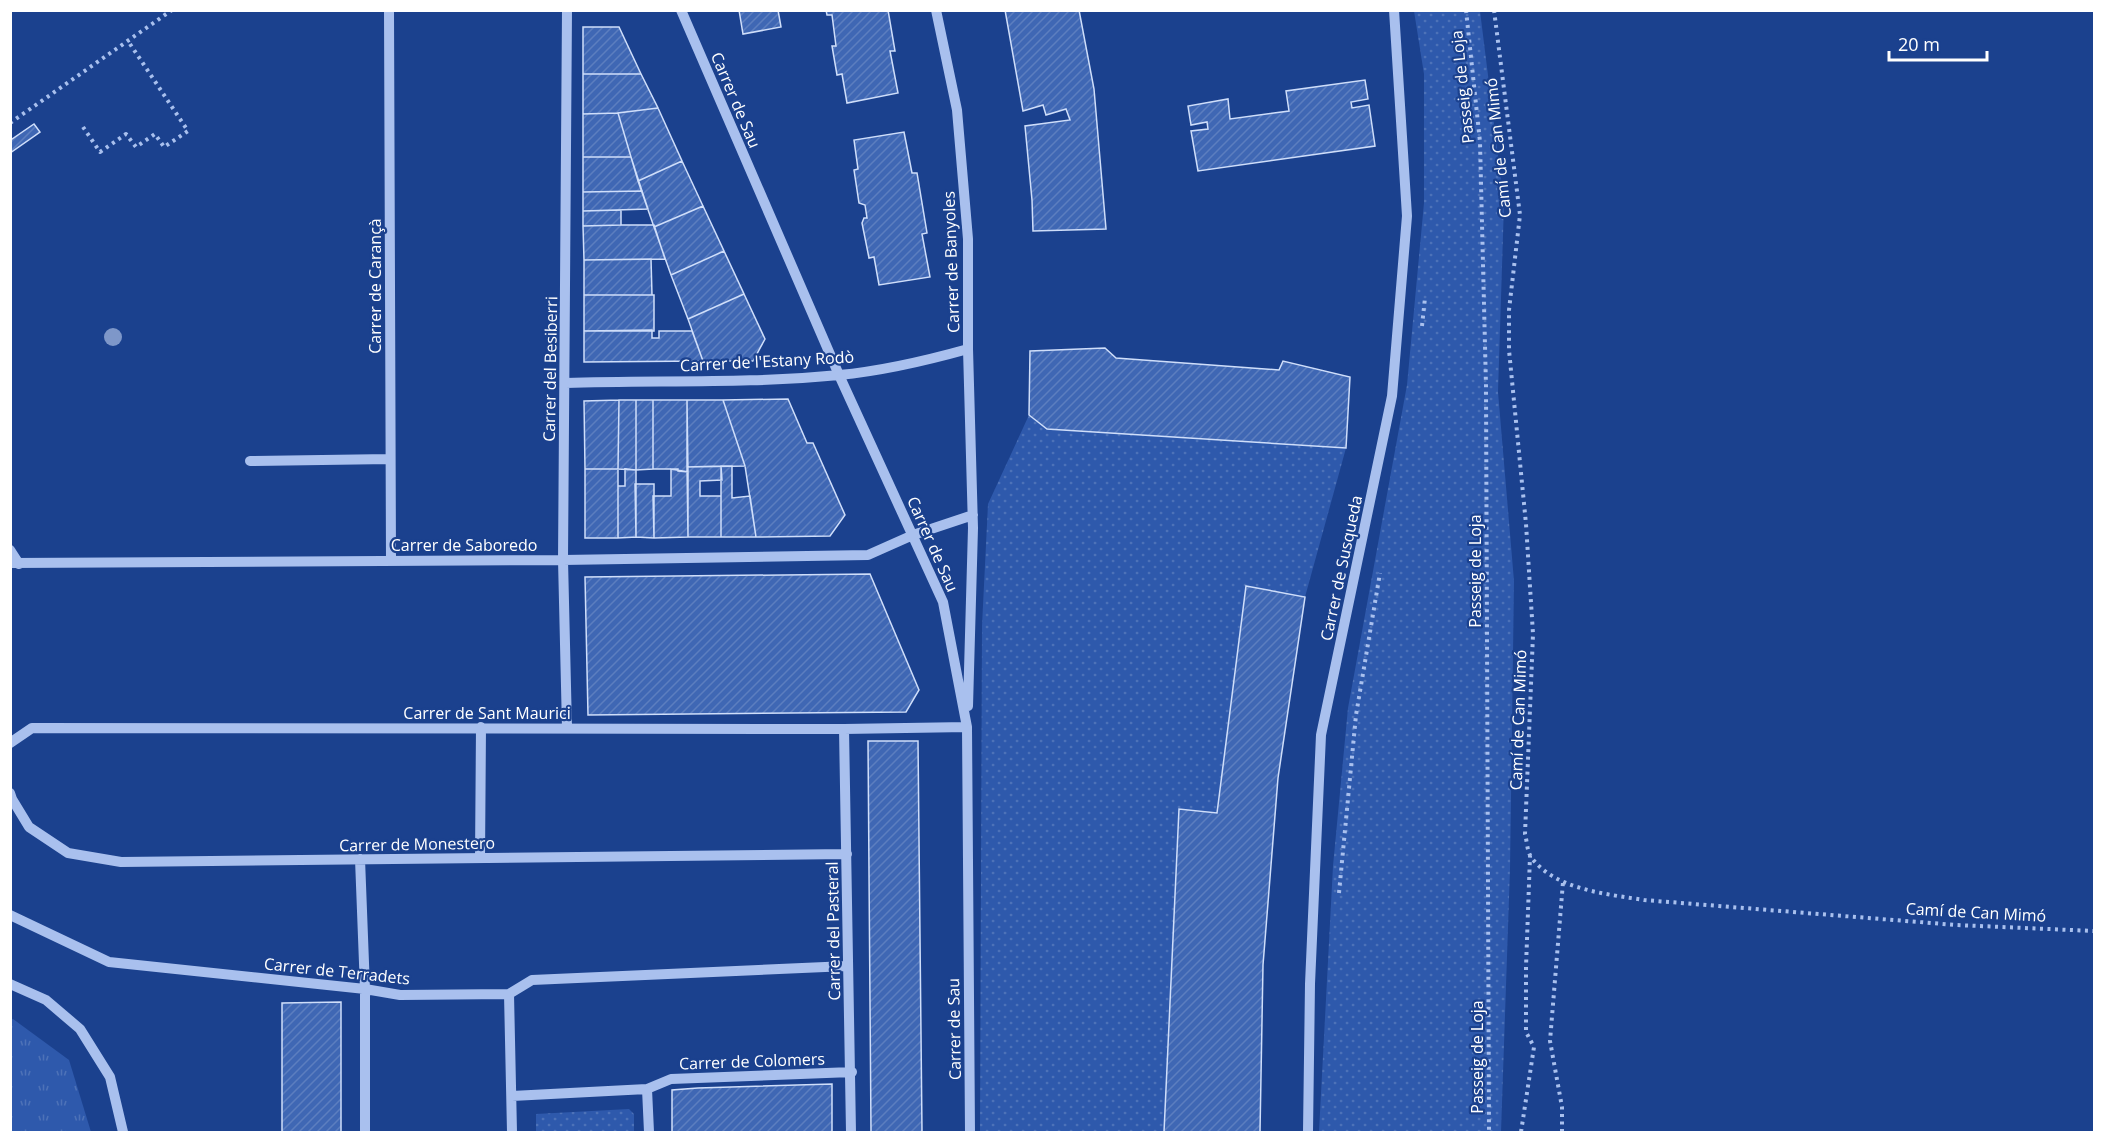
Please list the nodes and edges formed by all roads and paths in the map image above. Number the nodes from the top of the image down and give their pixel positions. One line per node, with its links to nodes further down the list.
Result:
1 (171, 10): 9 (path)
2 (389, 10): 15 (street, Carrer de Carançà)
3 (567, 10): 14 (street, Carrer del Besiberri)
4 (681, 10): 13 (street, Carrer de Sau)
5 (936, 10): 12 (street, Carrer de Banyoles)
6 (1394, 10): 49 (street, Carrer de Susqueda)
7 (1466, 10): 50 (path, Passeig de Loja)
8 (1494, 10): 30 (path, Camí de Can Mimó)
9 (128, 41): 10 (path); 11 (path)
10 (10, 123)
11 (83, 127)
12 (968, 350): 13 (street, Carrer de l'Estany Rodò); 17 (street, Carrer de Banyoles)
13 (839, 375): 14 (street, Carrer de l'Estany Rodò); 18 (street, Carrer de Sau)
14 (566, 383): 20 (street, Carrer del Besiberri)
15 (390, 459): 16 (street); 21 (street, Carrer de Carançà)
16 (250, 461)
17 (973, 515): 18 (street); 24 (street, Carrer de Banyoles)
18 (913, 535): 20 (street, Carrer de Saboredo); 24 (street, Carrer de Sau)
19 (10, 550): 22 (street)
20 (563, 560): 21 (street, Carrer de Saboredo); 25 (street, Carrer del Besiberri)
21 (391, 561): 22 (street, Carrer de Saboredo)
22 (15, 564)
23 (481, 727): 25 (street, Carrer de Sant Maurici); 27 (street, Carrer de Sant Maurici); 31 (street)
24 (968, 727): 26 (street, Carrer de Sant Maurici); 48 (street, Carrer de Sau)
25 (567, 728): 26 (street, Carrer de Sant Maurici)
26 (844, 729): 29 (street, Carrer del Pasteral)
27 (10, 743)
28 (11, 796): 32 (street, Carrer de Monestero)
29 (847, 854): 31 (street, Carrer de Monestero); 36 (street, Carrer del Pasteral)
30 (1530, 855): 33 (path, Camí de Can Mimó); 51 (path)
31 (480, 858): 32 (street, Carrer de Monestero)
32 (360, 859): 38 (street)
33 (1563, 882): 35 (path, Camí de Can Mimó); 52 (path)
34 (10, 915): 38 (street, Carrer de Terradets)
35 (2094, 931)
36 (848, 966): 39 (street, Carrer de Terradets); 40 (street, Carrer del Pasteral)
37 (10, 984): 43 (street)
38 (365, 989): 39 (street, Carrer de Terradets); 44 (street)
39 (509, 994): 42 (street)
40 (852, 1072): 41 (street, Carrer de Colomers); 47 (street, Carrer del Pasteral)
41 (647, 1089): 42 (street, Carrer de Colomers); 46 (street)
42 (512, 1096): 45 (street)
43 (123, 1132)
44 (365, 1132)
45 (512, 1132)
46 (649, 1132)
47 (851, 1132)
48 (970, 1132)
49 (1308, 1132)
50 (1489, 1132)
51 (1521, 1132)
52 (1562, 1132)

